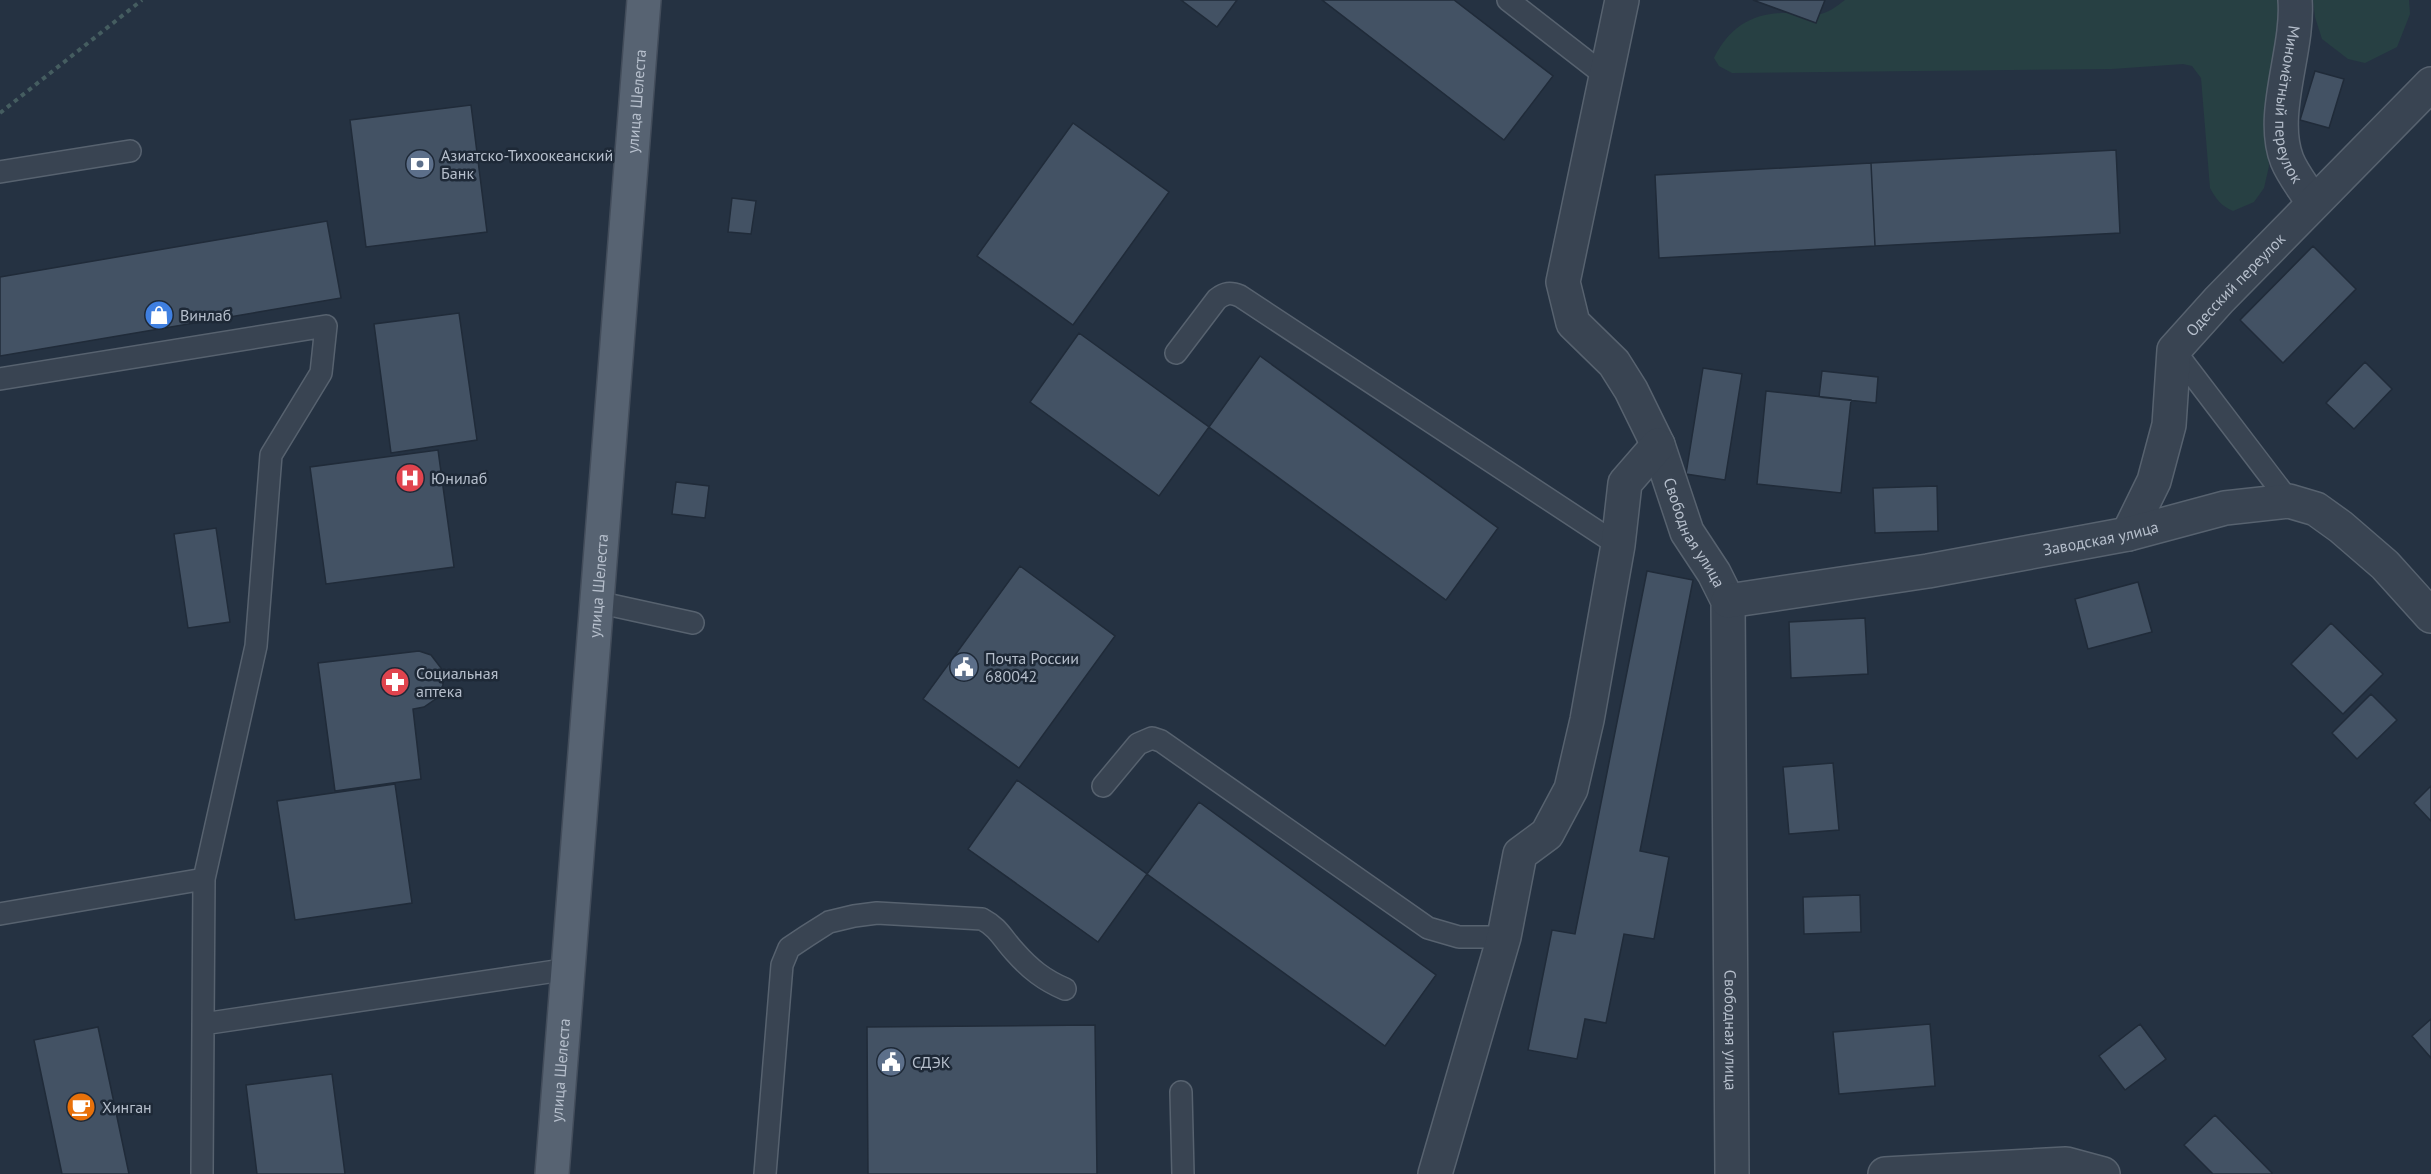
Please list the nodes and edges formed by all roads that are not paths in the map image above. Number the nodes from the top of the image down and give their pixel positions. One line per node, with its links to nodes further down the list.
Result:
1 (644, 0): 18 (main road, улица Шелеста)
2 (1508, 0): 5 (lane)
3 (1622, 0): 5 (street, Свободная улица)
4 (2295, 0): 9 (street, Миномётный переулок)
5 (1607, 77): 13 (street, Свободная улица)
6 (2431, 84): 9 (street, Одесский переулок)
7 (130, 151): 8 (lane)
8 (0, 172)
9 (2313, 203): 10 (street, Одесский переулок)
10 (2174, 350): 14 (lane); 15 (street, Одесский переулок)
11 (1176, 353): 16 (lane)
12 (0, 379): 22 (lane)
13 (1658, 445): 16 (street); 17 (street, Свободная улица)
14 (2289, 501): 15 (street, Заводская улица); 19 (street, Заводская улица)
15 (2128, 534): 17 (street, Заводская улица)
16 (1618, 545): 24 (street)
17 (1728, 601): 34 (street, Свободная улица)
18 (597, 602): 20 (lane); 25 (main road, улица Шелеста)
19 (2431, 616)
20 (693, 623)
21 (1103, 786): 24 (lane)
22 (204, 879): 23 (lane); 27 (lane)
23 (0, 914)
24 (1504, 937): 33 (street)
25 (569, 969): 27 (lane); 30 (main road, улица Шелеста)
26 (1065, 989): 31 (lane)
27 (203, 1024): 29 (lane)
28 (1182, 1092): 32 (lane)
29 (202, 1174)
30 (552, 1174)
31 (765, 1174)
32 (1183, 1174)
33 (1435, 1174)
34 (1732, 1174)
35 (1885, 1174): 36 (street)
36 (2103, 1174)

